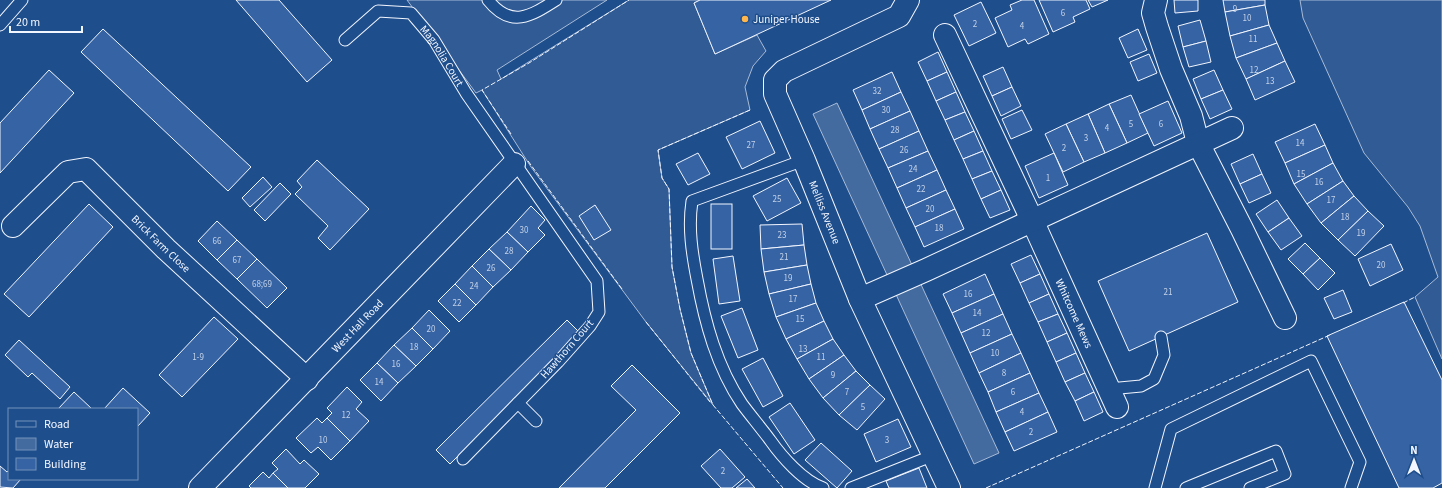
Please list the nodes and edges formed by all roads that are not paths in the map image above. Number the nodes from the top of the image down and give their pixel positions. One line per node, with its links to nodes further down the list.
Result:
1 (22, 0): 6 (lane)
2 (488, 0): 3 (lane)
3 (556, 0)
4 (908, 0): 11 (street, Melliss Avenue)
5 (1156, 0): 10 (street)
6 (0, 25)
7 (945, 35): 13 (street, Whitcome Mews)
8 (345, 40): 12 (lane, Magnolia Court)
9 (1232, 128): 10 (street)
10 (1198, 143): 13 (street); 16 (street)
11 (804, 160): 15 (street, Melliss Avenue); 25 (lane)
12 (514, 164): 18 (street, West Hall Road); 20 (lane, Hawthorn Court)
13 (1032, 220): 15 (street); 19 (street, Whitcome Mews)
14 (13, 226): 18 (street, Brick Farm Close)
15 (860, 299): 22 (street, Melliss Avenue)
16 (1285, 318)
17 (1161, 336): 19 (lane)
18 (307, 379): 24 (street, West Hall Road)
19 (1113, 398)
20 (518, 403): 21 (lane); 23 (lane, Hawthorn Court)
21 (536, 421)
22 (934, 455): 26 (lane); 27 (street, Melliss Avenue)
23 (463, 459)
24 (200, 488)
25 (823, 488)
26 (851, 488)
27 (949, 488)
28 (1155, 488): 31 (lane)
29 (1186, 488): 30 (lane)
30 (1250, 488)
31 (1351, 488)

